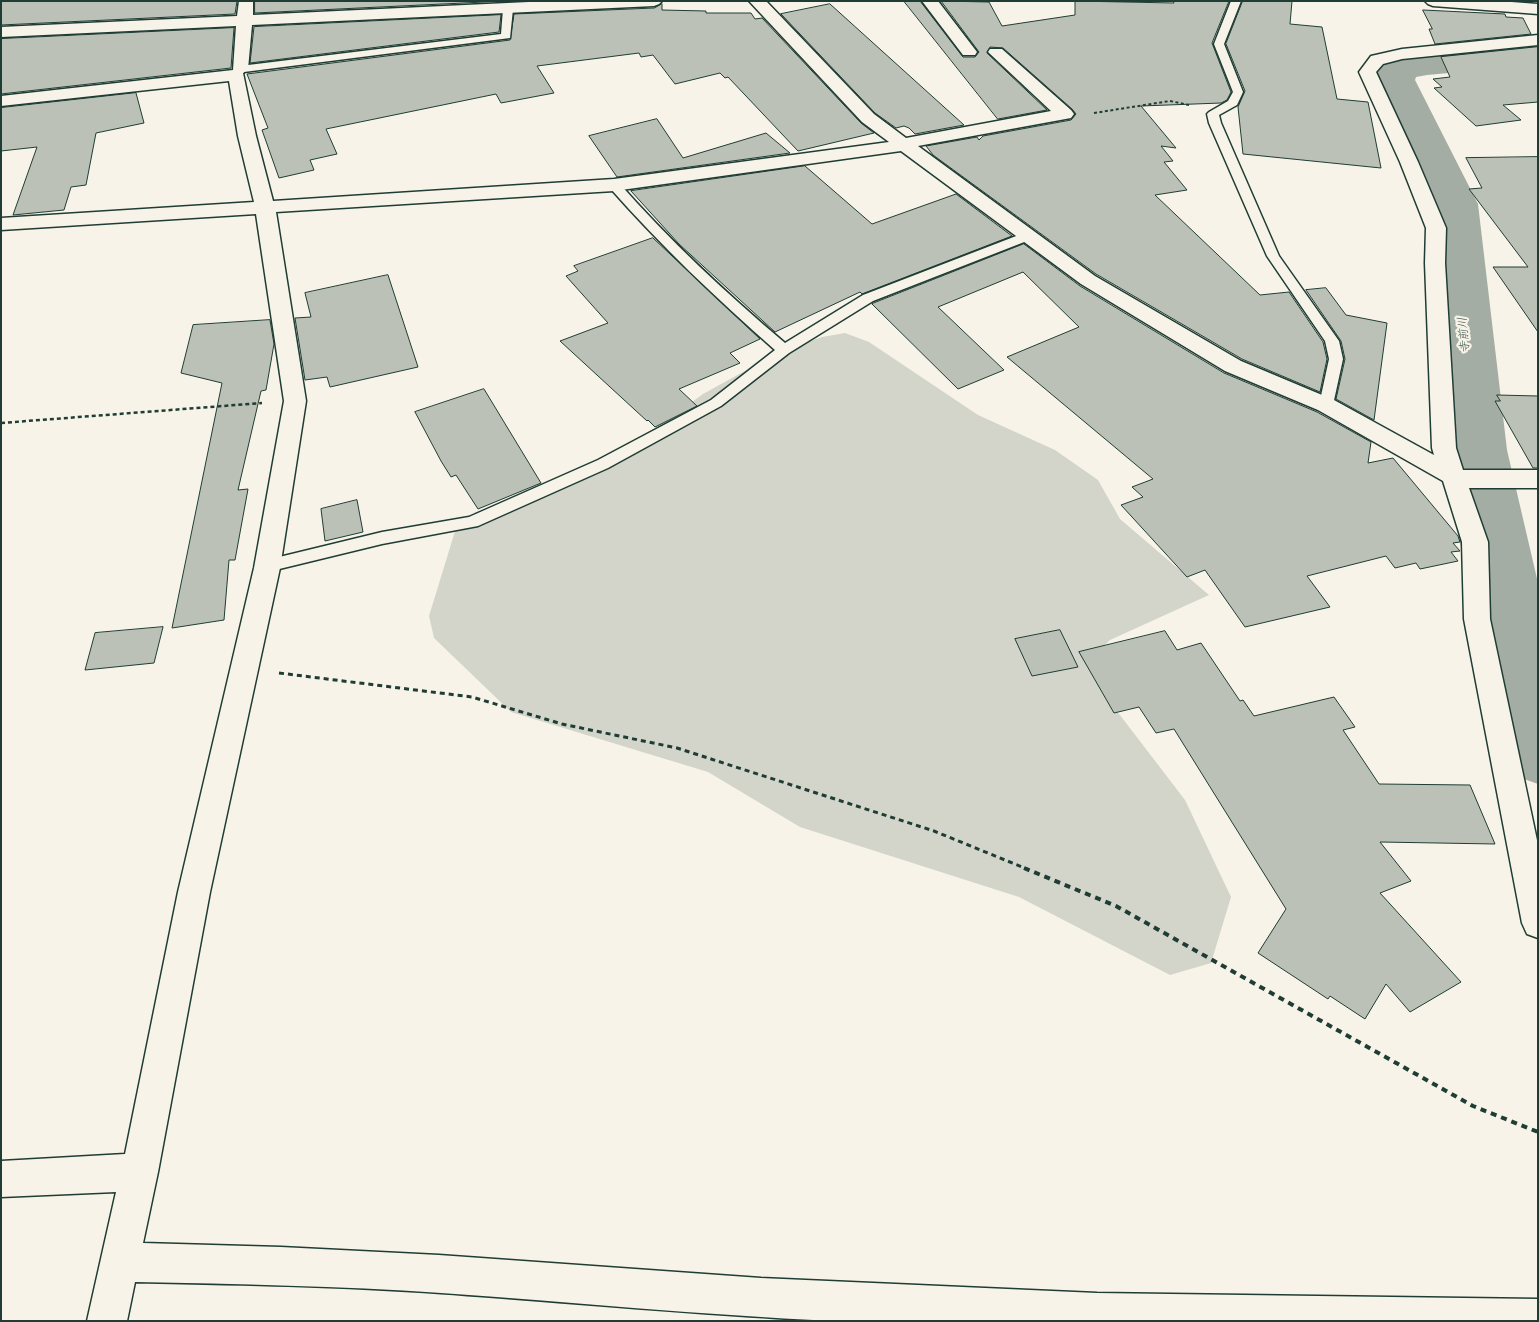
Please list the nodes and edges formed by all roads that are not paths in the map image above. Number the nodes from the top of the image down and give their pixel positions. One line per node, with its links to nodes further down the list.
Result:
1 (246, 1): 10 (street)
2 (654, 1): 9 (street)
3 (757, 1): 17 (street)
4 (930, 1): 13 (street)
5 (1236, 1): 23 (lane)
6 (1433, 1): 8 (street)
7 (362, 8): 9 (street); 10 (street)
8 (1538, 8)
9 (508, 9): 15 (lane)
10 (244, 21): 11 (street); 15 (street)
11 (1, 32)
12 (1538, 40): 24 (street)
13 (969, 52)
14 (996, 52): 17 (street)
15 (238, 72): 16 (street); 19 (street)
16 (1, 101)
17 (905, 145): 18 (street); 21 (street)
18 (614, 185): 19 (street); 22 (lane)
19 (265, 207): 20 (street); 26 (street)
20 (1, 224)
21 (1028, 236): 22 (lane); 23 (street)
22 (784, 350): 26 (lane)
23 (1326, 405): 24 (street)
24 (1461, 478): 25 (street); 27 (street)
25 (1538, 479)
26 (267, 566): 28 (street)
27 (1538, 923)
28 (140, 1172): 29 (street); 30 (street)
29 (1, 1180)
30 (120, 1262): 31 (street); 32 (street)
31 (1538, 1318)
32 (107, 1321)

